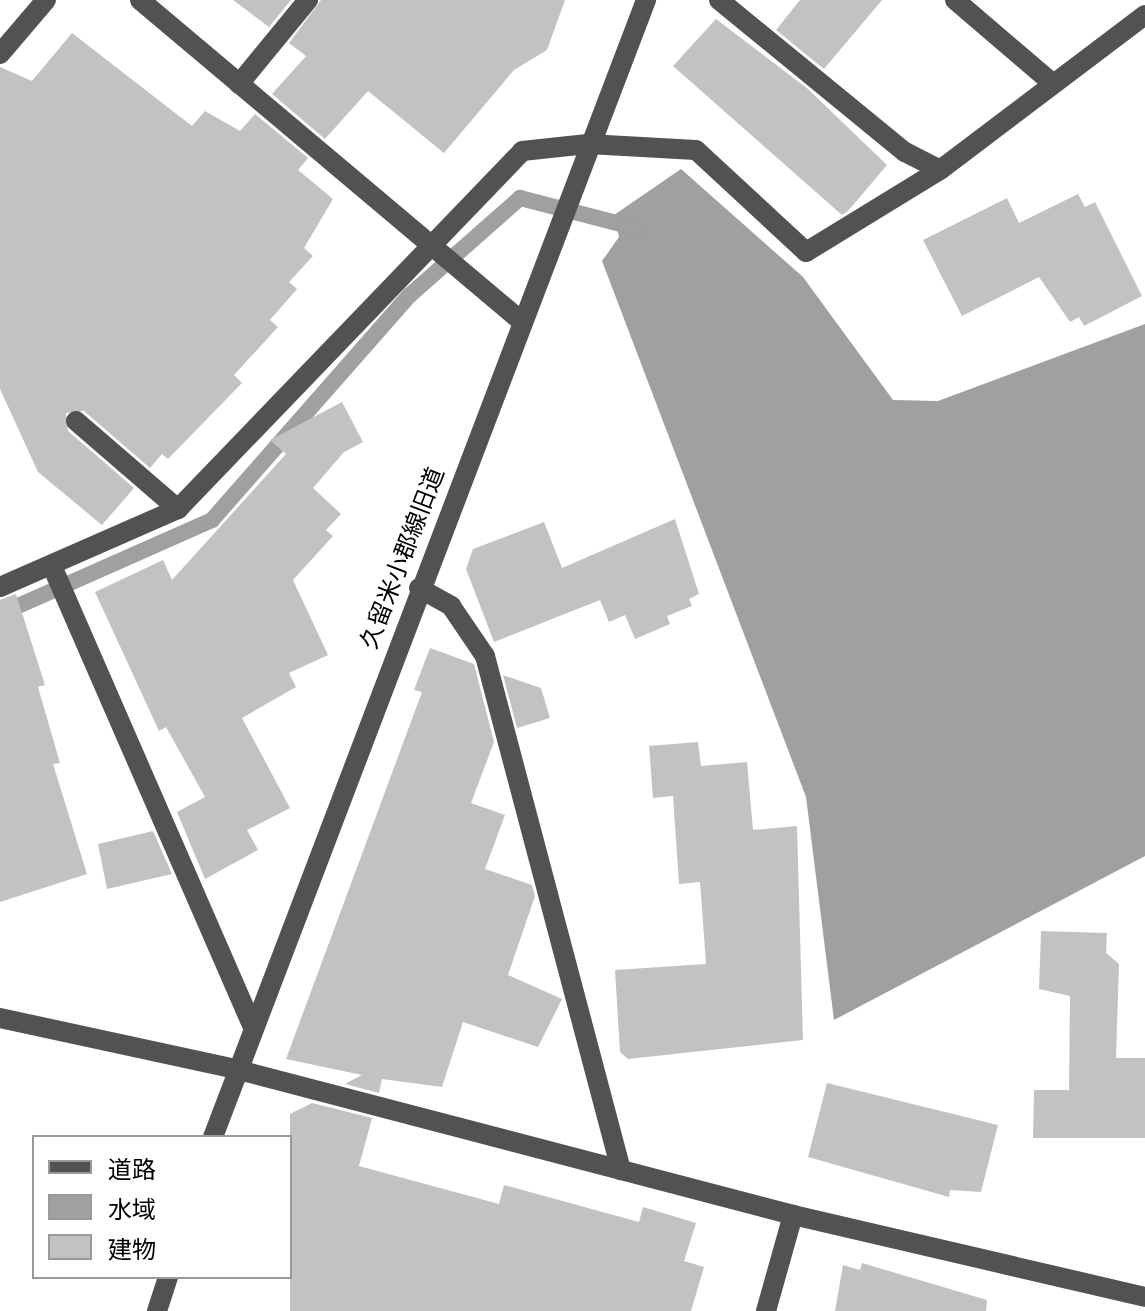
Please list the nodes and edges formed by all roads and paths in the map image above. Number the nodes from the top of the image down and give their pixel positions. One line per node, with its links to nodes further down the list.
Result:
1 (46, 0): 8 (street)
2 (308, 0): 10 (street)
3 (646, 0): 11 (street, 久留米小郡線旧道)
4 (719, 0): 12 (street)
5 (955, 0): 9 (street)
6 (143, 1): 10 (street)
7 (1145, 15): 9 (street)
8 (0, 54)
9 (1051, 82): 12 (street)
10 (239, 84): 13 (street)
11 (588, 144): 12 (street); 13 (street); 14 (street, 久留米小郡線旧道)
12 (940, 170)
13 (429, 245): 14 (street); 16 (street)
14 (521, 321): 19 (street, 久留米小郡線旧道)
15 (76, 421): 16 (street)
16 (178, 509): 17 (street)
17 (52, 566): 18 (street); 21 (street)
18 (0, 587)
19 (419, 588): 21 (street, 久留米小郡線旧道); 24 (street)
20 (0, 1018): 22 (street)
21 (252, 1025): 22 (street, 久留米小郡線旧道)
22 (235, 1069): 23 (street, 久留米小郡線旧道); 24 (street)
23 (214, 1135)
24 (621, 1170): 25 (street)
25 (793, 1215): 27 (street); 29 (street)
26 (167, 1279): 28 (street)
27 (1145, 1297)
28 (157, 1311)
29 (766, 1311)

